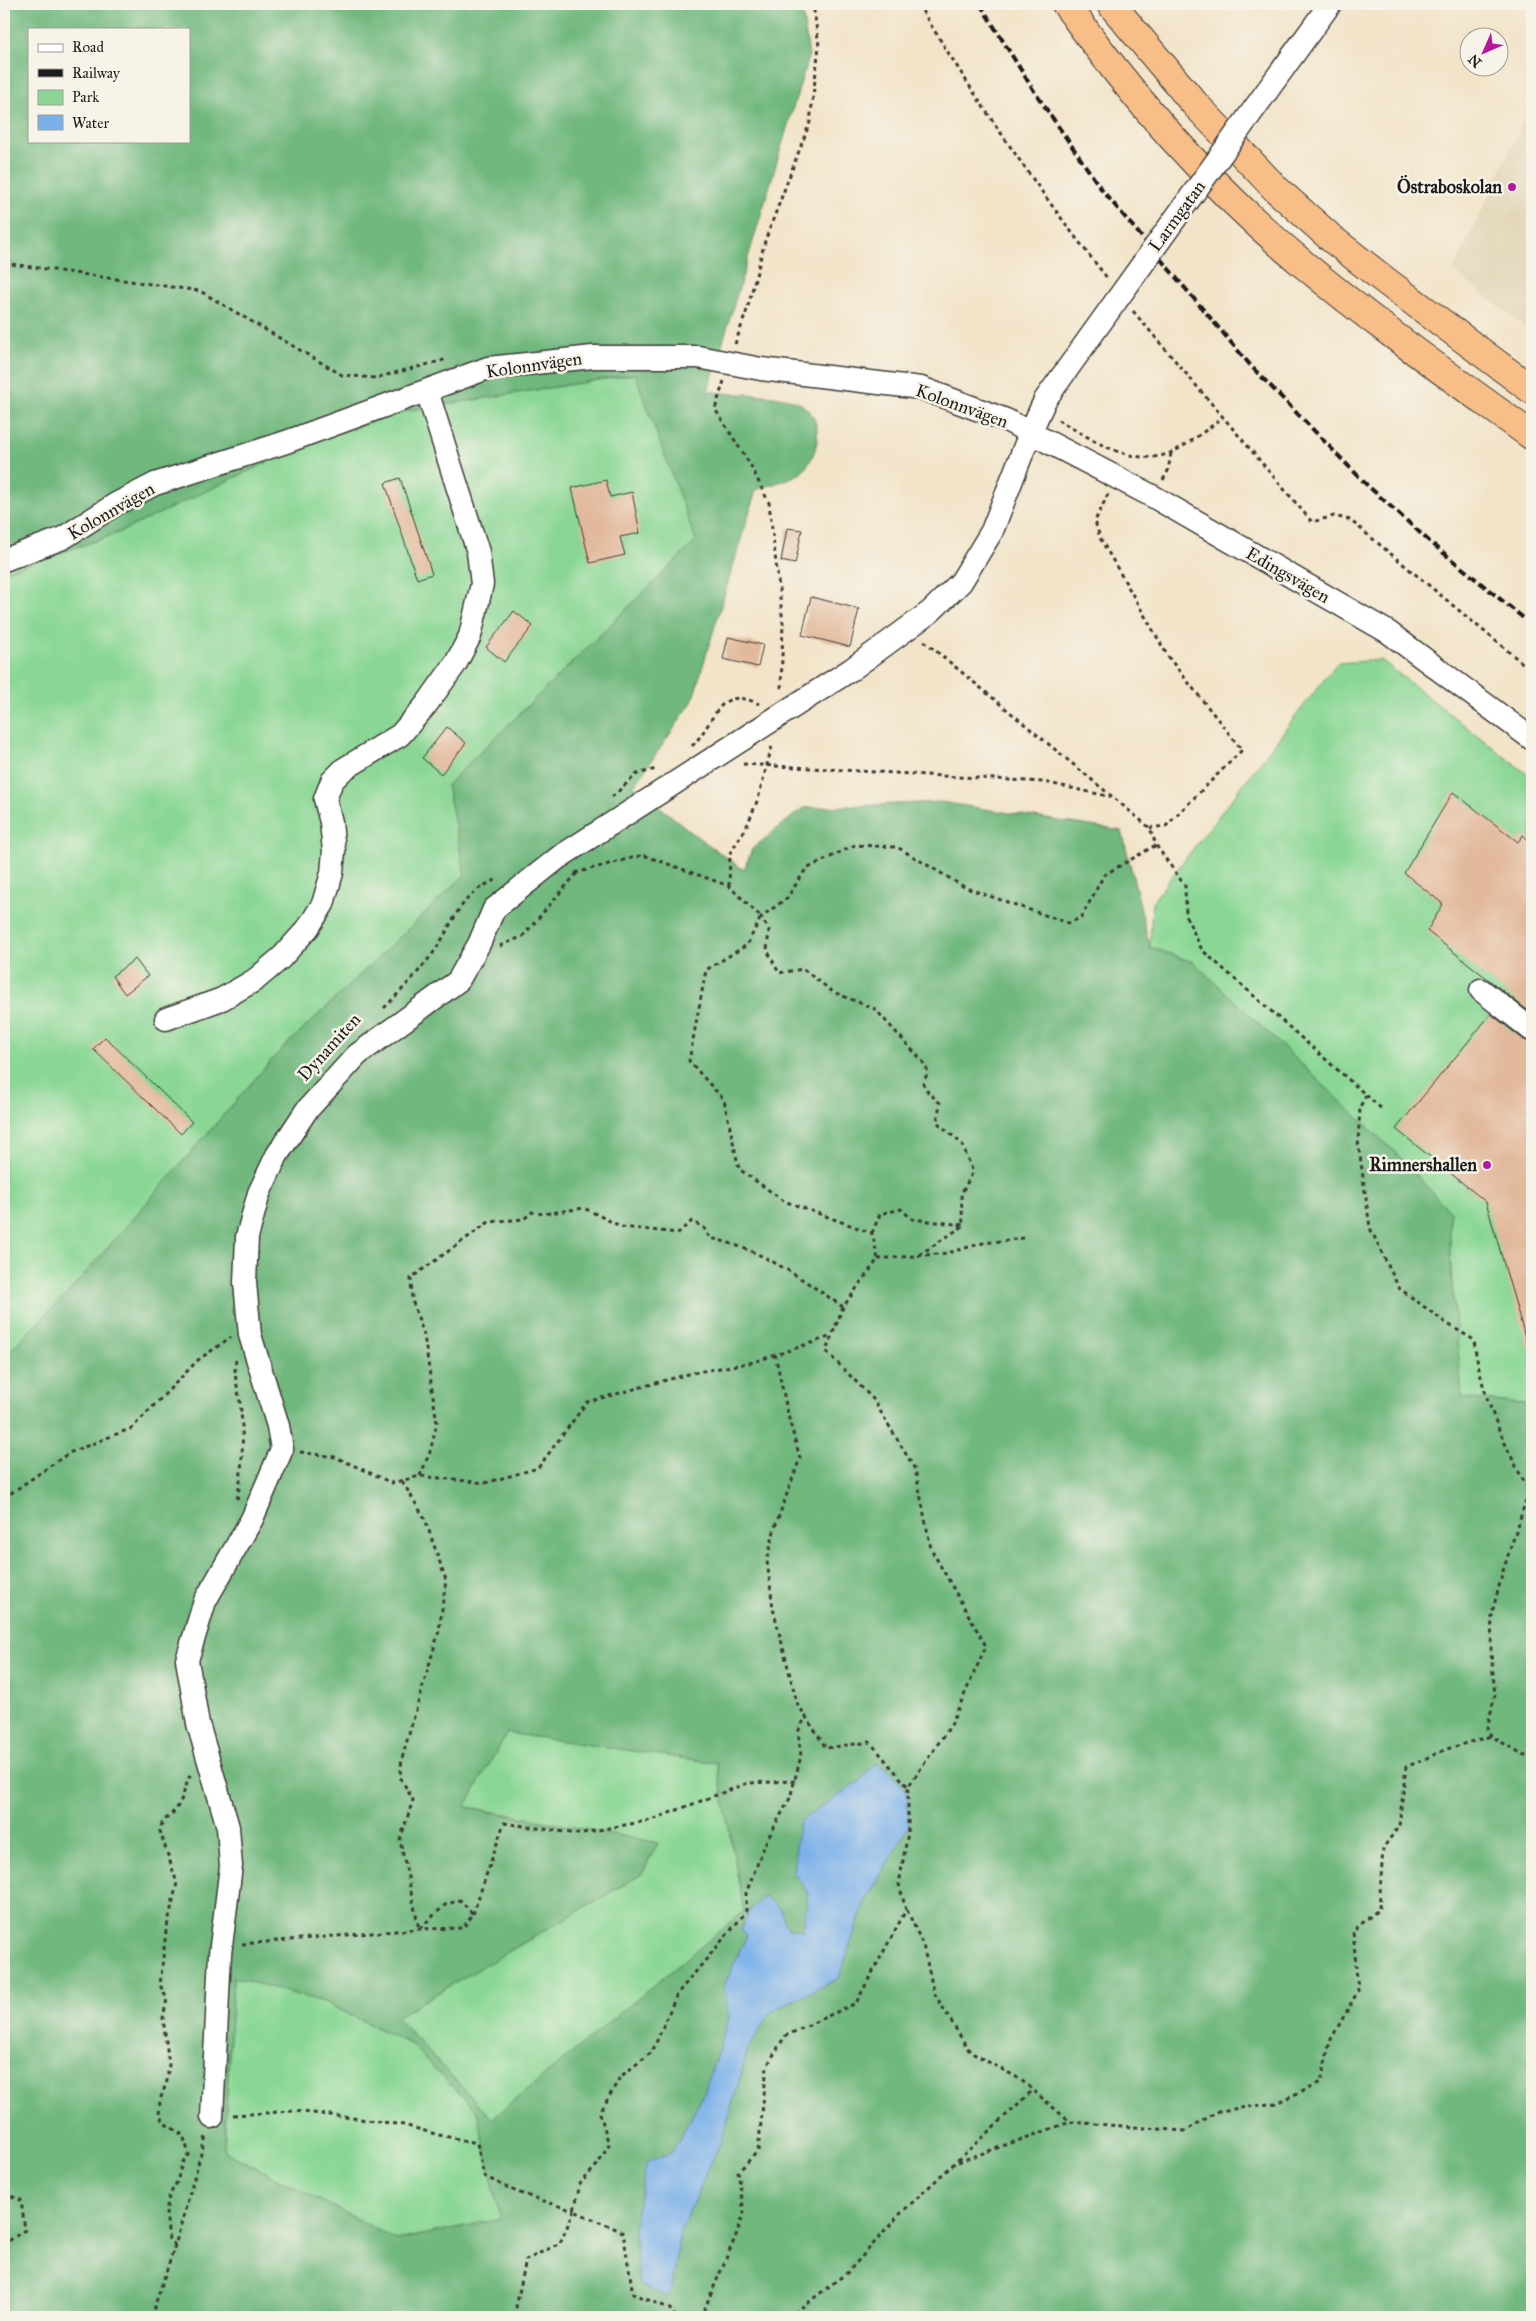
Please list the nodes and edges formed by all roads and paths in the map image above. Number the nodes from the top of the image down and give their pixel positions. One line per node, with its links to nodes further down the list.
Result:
1 (814, 4): 9 (path)
2 (918, 4): 7 (path)
3 (1066, 4): 15 (highway)
4 (1111, 4): 10 (highway)
5 (1330, 4): 7 (street, Larmgatan, bridge)
6 (4, 263): 8 (path)
7 (1119, 297): 12 (path); 14 (street, Larmgatan)
8 (456, 357)
9 (731, 362): 11 (street, Kolonnvägen); 14 (street, Kolonnvägen); 22 (path)
10 (1532, 390)
11 (423, 392): 19 (street, Kolonnvägen); 40 (street)
12 (1223, 418): 16 (path); 21 (path)
13 (1057, 419): 16 (path)
14 (1030, 433): 17 (street, Edingsvägen); 20 (street, Larmgatan)
15 (1532, 436)
16 (1171, 453): 18 (path)
17 (1118, 478): 18 (street, Edingsvägen); 30 (path)
18 (1154, 498): 23 (street, Edingsvägen)
19 (4, 560)
20 (908, 628): 22 (street, Larmgatan); 28 (path)
21 (1532, 671)
22 (780, 714): 24 (path); 25 (street, Larmgatan); 27 (path)
23 (1532, 738)
24 (690, 748)
25 (708, 763): 27 (path); 37 (street, Larmgatan)
26 (664, 765): 29 (path)
27 (767, 765): 28 (path); 35 (path)
28 (1113, 797): 30 (path)
29 (606, 803)
30 (1150, 828): 31 (path)
31 (1156, 845): 36 (path); 42 (path)
32 (578, 872): 33 (path); 35 (path); 37 (path)
33 (569, 874)
34 (505, 876): 39 (path, Dynamiten)
35 (729, 886): 36 (path)
36 (761, 917): 44 (path); 45 (path)
37 (471, 958): 53 (street, Larmgatan)
38 (1481, 990): 41 (street)
39 (382, 1010)
40 (166, 1019)
41 (1532, 1030)
42 (1366, 1095): 43 (path); 58 (path)
43 (1383, 1110)
44 (964, 1226): 45 (path); 47 (path)
45 (872, 1233): 48 (path)
46 (1025, 1238): 47 (path)
47 (919, 1256): 48 (path)
48 (878, 1259): 49 (path)
49 (843, 1307): 51 (path); 54 (path)
50 (234, 1331): 56 (path)
51 (832, 1336): 52 (path); 61 (path)
52 (775, 1354): 54 (path); 57 (path)
53 (282, 1449): 55 (path); 65 (street)
54 (420, 1476): 55 (path)
55 (402, 1481): 64 (path)
56 (4, 1498)
57 (806, 1716): 60 (path); 61 (path)
58 (1491, 1736): 59 (path); 68 (path)
59 (1532, 1754)
60 (795, 1781): 63 (path); 71 (path)
61 (908, 1787): 62 (path)
62 (906, 1910): 66 (path); 76 (path)
63 (473, 1914): 64 (path); 64 (path)
64 (419, 1929): 65 (path)
65 (221, 1946): 67 (street)
66 (1033, 2090): 68 (path); 69 (path)
67 (212, 2117): 71 (path); 73 (path)
68 (1070, 2122): 69 (path)
69 (956, 2163): 77 (path)
70 (4, 2193): 72 (path)
71 (574, 2211): 74 (path); 75 (path)
72 (4, 2244)
73 (151, 2317)
74 (514, 2317)
75 (676, 2317)
76 (701, 2317)
77 (779, 2317)

